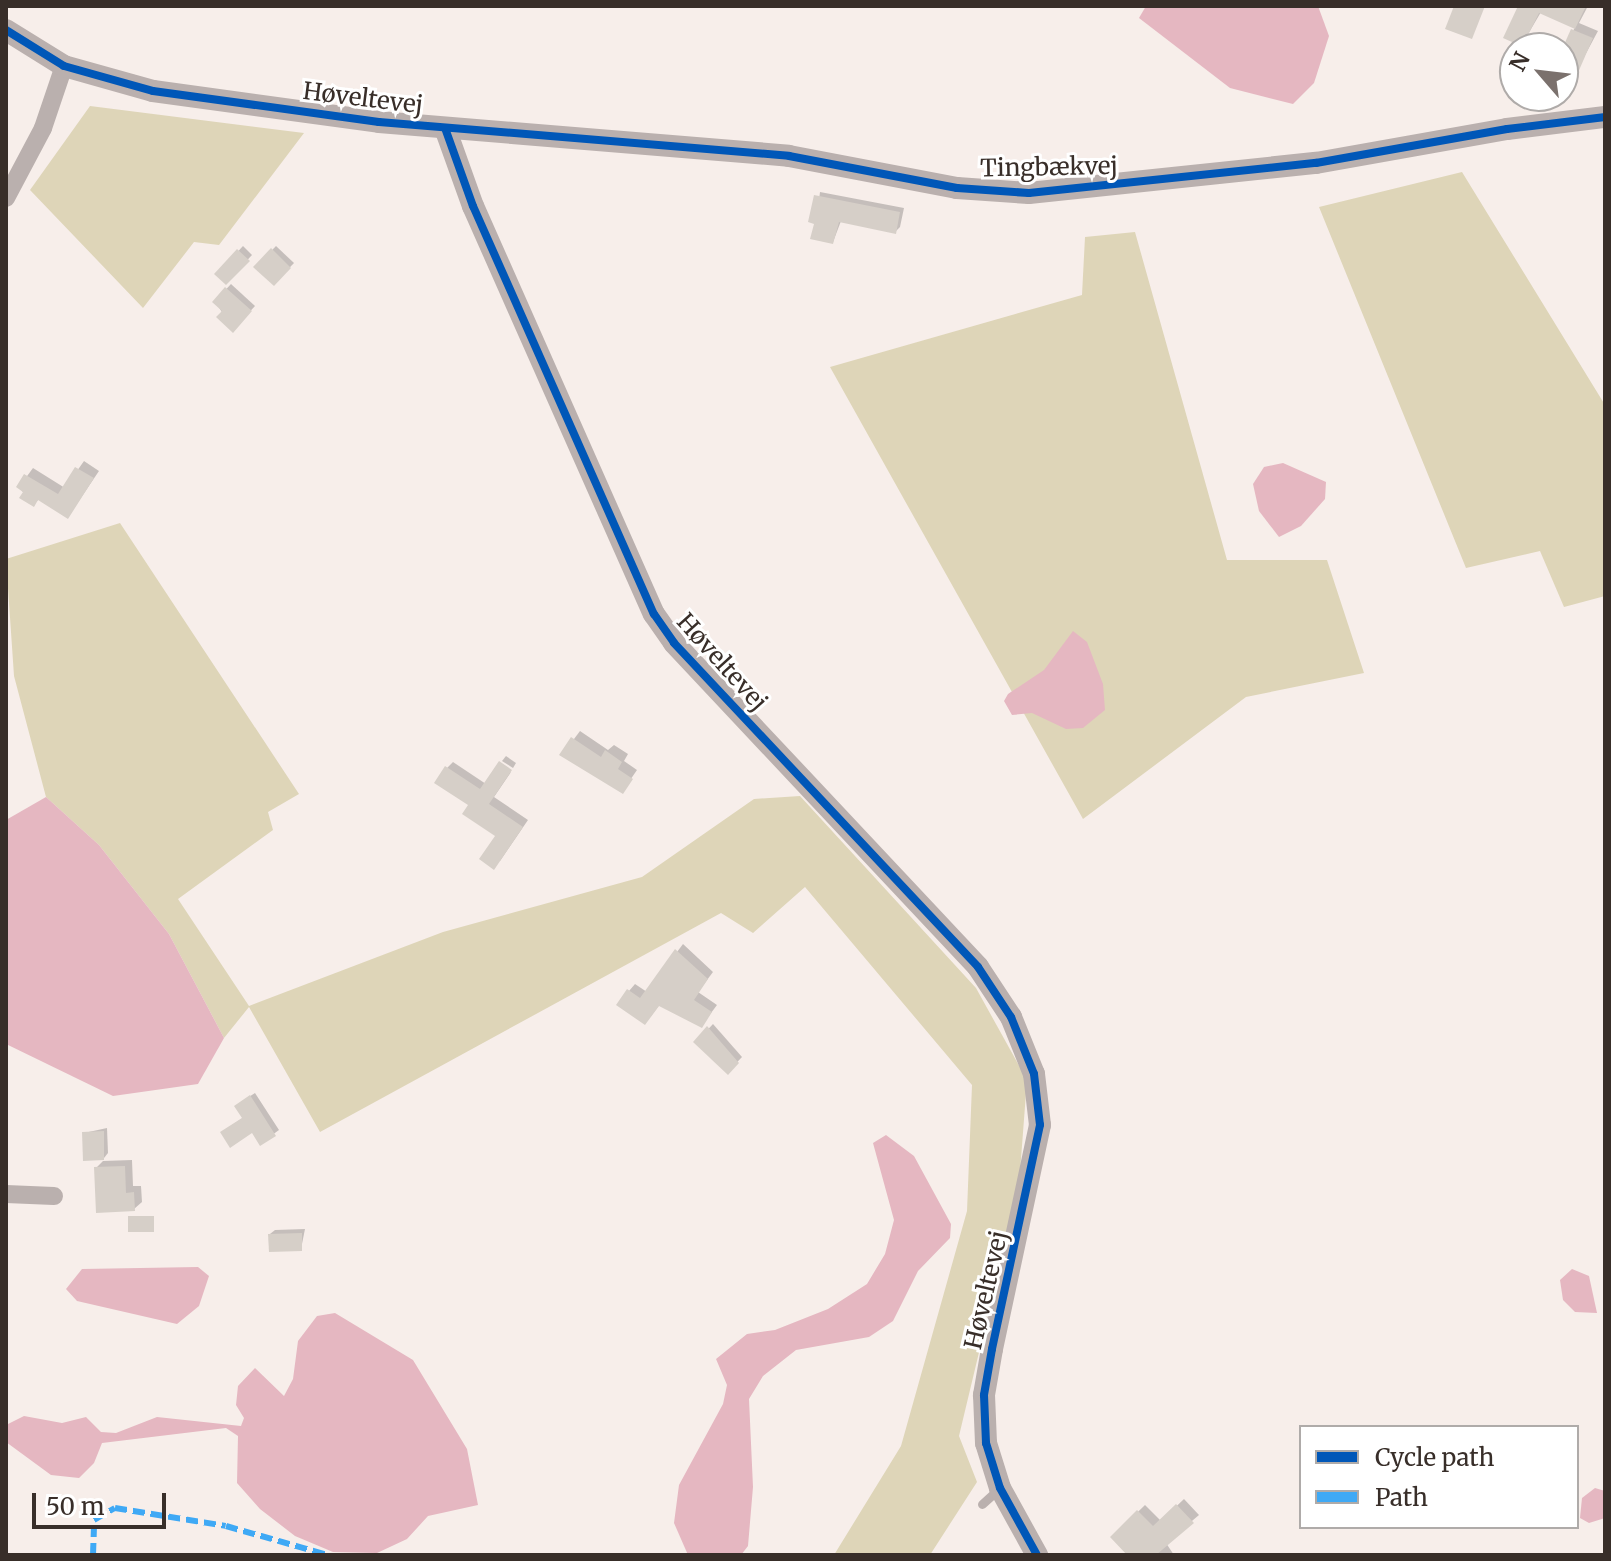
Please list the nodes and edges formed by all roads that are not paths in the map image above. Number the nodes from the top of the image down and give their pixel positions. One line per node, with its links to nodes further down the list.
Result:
1 (6, 30): 2 (street, Høveltevej)
2 (64, 66): 4 (street, Høveltevej); 5 (street)
3 (1605, 117): 4 (street, Tingbækvej)
4 (445, 128): 8 (street, Høveltevej)
5 (6, 198)
6 (6, 1194): 7 (street)
7 (54, 1196)
8 (1000, 1488): 9 (lane); 10 (street, Høveltevej)
9 (982, 1504)
10 (1037, 1555)

